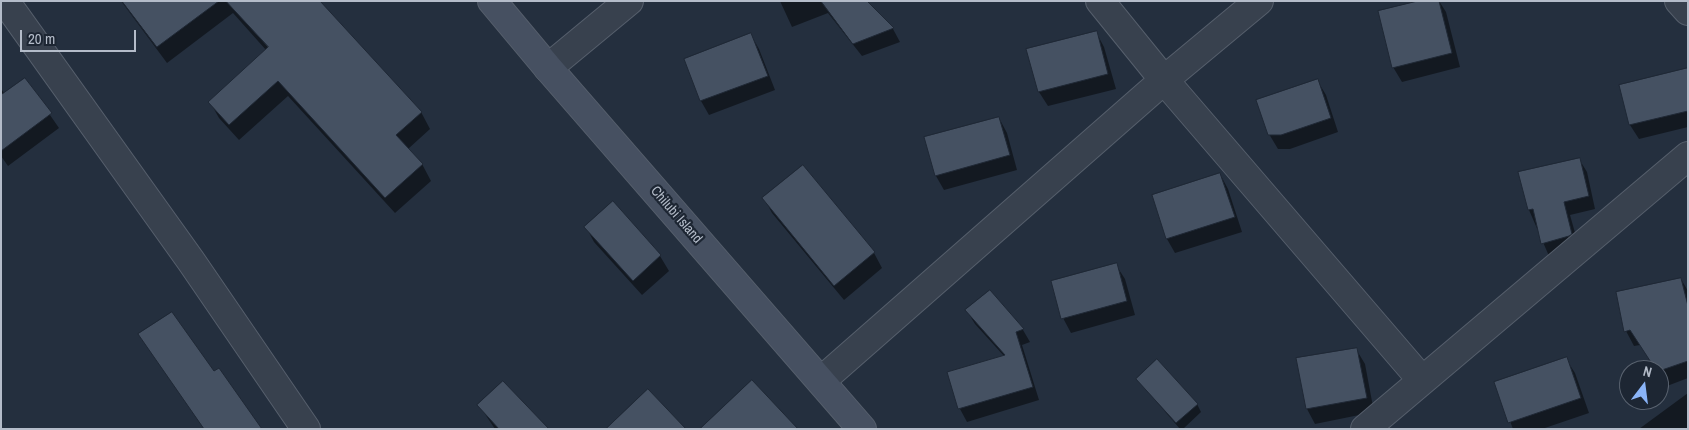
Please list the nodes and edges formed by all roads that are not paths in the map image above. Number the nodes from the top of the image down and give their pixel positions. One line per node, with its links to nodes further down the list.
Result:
1 (5, 1): 13 (street)
2 (492, 1): 8 (street, Chilubi Island)
3 (629, 1): 8 (street)
4 (1100, 1): 9 (street)
5 (1259, 1): 9 (street)
6 (1679, 1): 7 (street)
7 (1688, 11)
8 (548, 68): 12 (street, Chilubi Island)
9 (1164, 80): 11 (street); 12 (street)
10 (1688, 156): 11 (street)
11 (1421, 379): 15 (street)
12 (821, 381): 14 (street, Chilubi Island)
13 (306, 429)
14 (862, 429)
15 (1365, 429)

